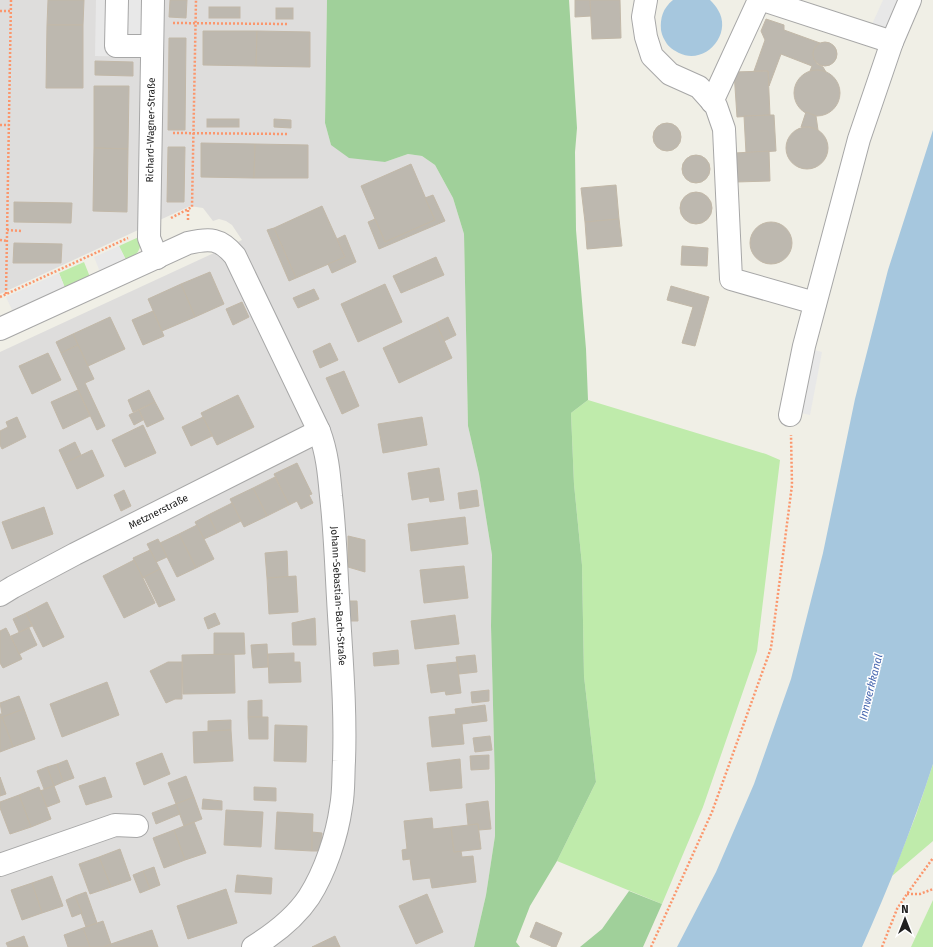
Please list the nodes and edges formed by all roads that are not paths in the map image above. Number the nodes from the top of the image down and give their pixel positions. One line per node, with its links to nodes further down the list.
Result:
1 (117, 0): 8 (street)
2 (153, 0): 8 (street, Richard-Wagner-Straße)
3 (646, 0): 9 (street)
4 (758, 0): 9 (street)
5 (763, 0): 7 (street)
6 (910, 0): 7 (street)
7 (892, 42): 11 (street)
8 (152, 46): 10 (street, Richard-Wagner-Straße)
9 (712, 102): 11 (street)
10 (157, 258): 12 (street); 14 (street, Johann-Sebastian-Bach-Straße)
11 (815, 303): 13 (street)
12 (0, 329)
13 (790, 415)
14 (319, 431): 15 (street, Metznerstraße); 18 (street, Johann-Sebastian-Bach-Straße)
15 (0, 595)
16 (137, 826): 17 (street)
17 (0, 865)
18 (253, 947)

